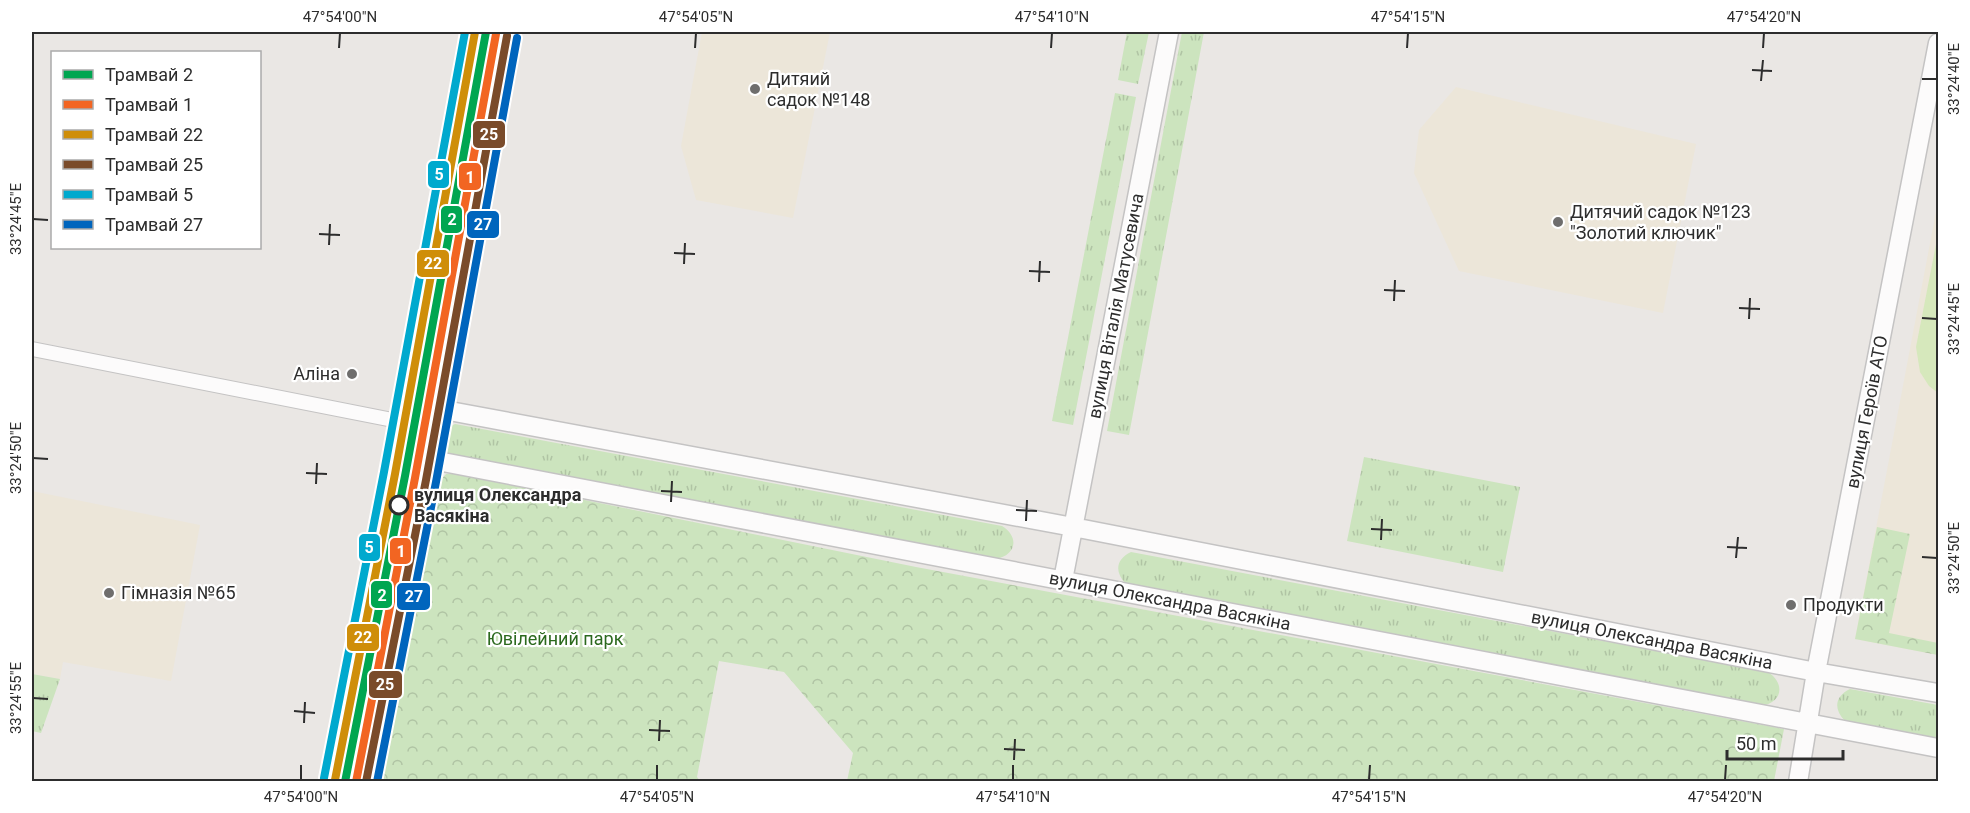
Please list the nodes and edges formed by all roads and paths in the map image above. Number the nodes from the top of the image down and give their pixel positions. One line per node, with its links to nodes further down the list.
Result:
1 (479, 32): 6 (main road)
2 (503, 32): 7 (main road)
3 (1169, 32): 11 (street, вулиця Віталія Матусевича)
4 (1938, 43): 13 (street, вулиця Героїв АТО)
5 (32, 350): 8 (street)
6 (412, 404): 7 (street, вулиця Олександра Васякіна); 8 (main road)
7 (434, 408): 10 (main road); 11 (street, вулиця Олександра Васякіна)
8 (408, 423): 9 (main road)
9 (401, 454): 10 (street, вулиця Олександра Васякіна); 17 (main road)
10 (425, 459): 12 (street, вулиця Олександра Васякіна); 18 (main road)
11 (1073, 527): 12 (street, вулиця Віталія Матусевича); 13 (street, вулиця Олександра Васякіна)
12 (1063, 580): 15 (street, вулиця Олександра Васякіна)
13 (1816, 672): 14 (street, вулиця Олександра Васякіна); 15 (street, вулиця Героїв АТО)
14 (1938, 693)
15 (1809, 723): 16 (street, вулиця Олександра Васякіна); 19 (street, вулиця Героїв АТО)
16 (1938, 748)
17 (338, 782)
18 (364, 782)
19 (1798, 782)

